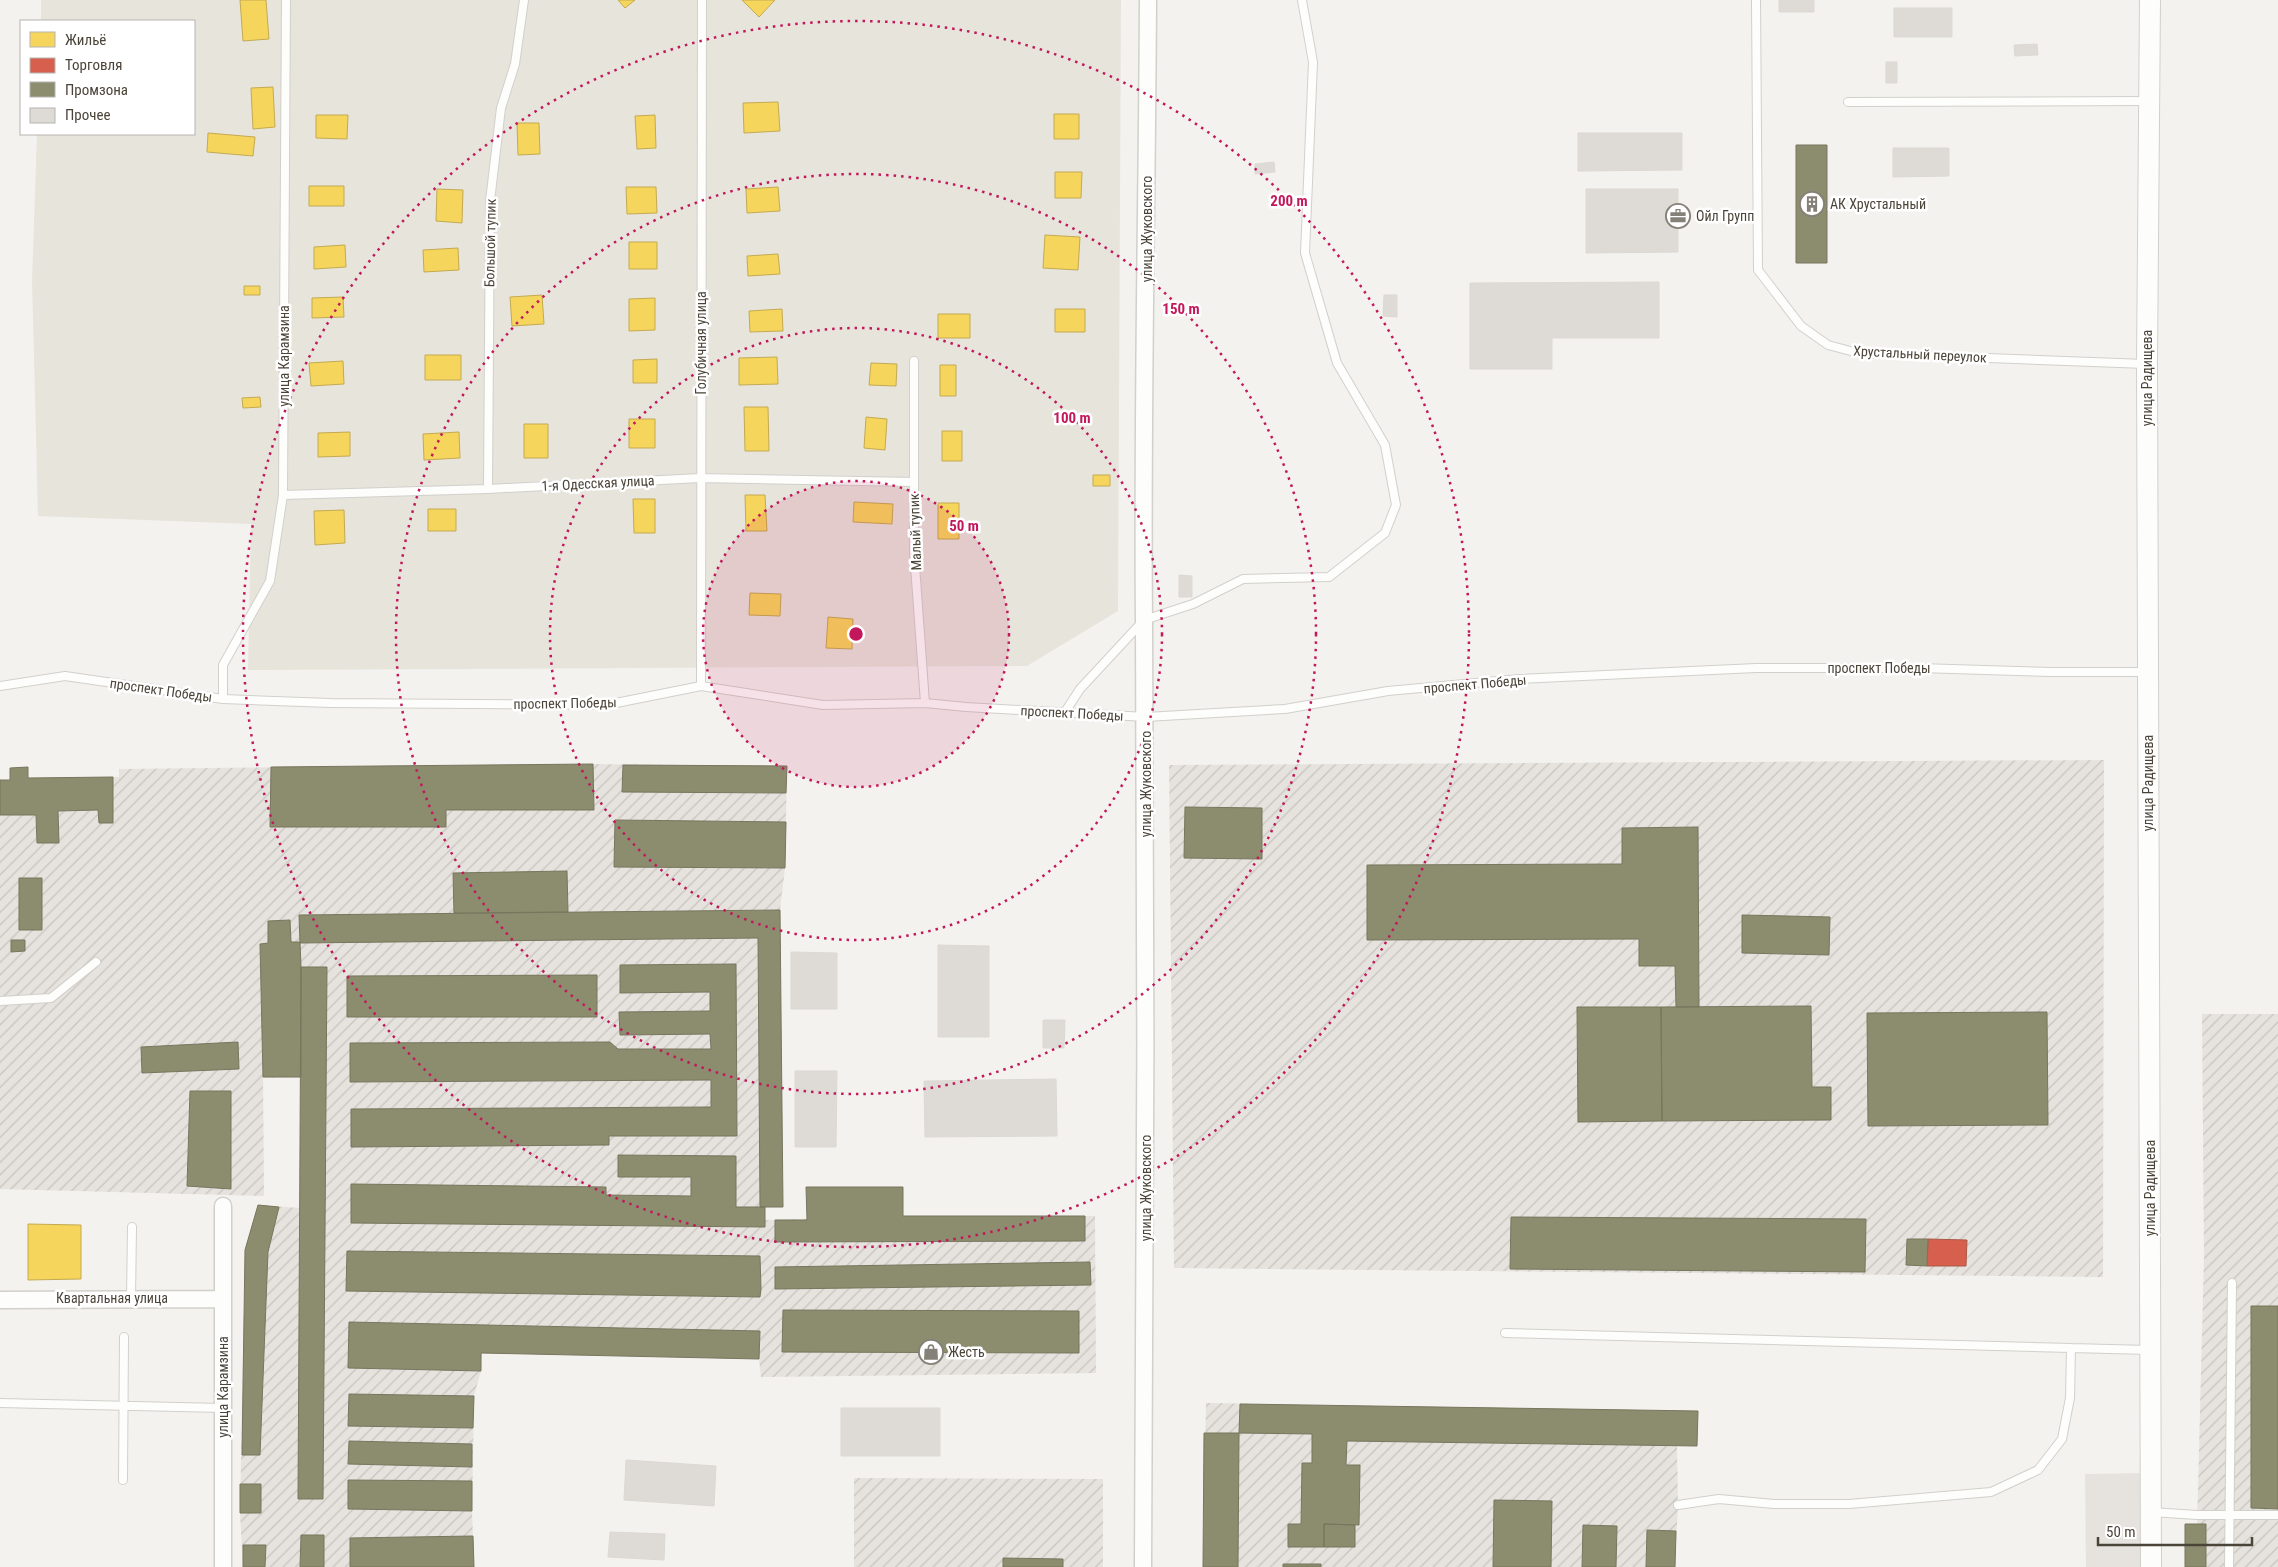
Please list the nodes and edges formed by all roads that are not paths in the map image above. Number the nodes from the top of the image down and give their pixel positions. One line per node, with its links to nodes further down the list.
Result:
1 (286, 0): 15 (lane, улица Карамзина)
2 (524, 0): 14 (lane, Большой тупик)
3 (702, 0): 12 (lane, Голубичная улица)
4 (1148, 0): 16 (street, улица Жуковского)
5 (1302, 0): 16 (lane)
6 (1756, 0): 11 (lane, Хрустальный переулок)
7 (2150, 0): 8 (street, улица Радищева)
8 (2150, 101): 9 (lane); 11 (street, улица Радищева)
9 (1848, 102)
10 (914, 361): 13 (lane, Малый тупик)
11 (2147, 364): 17 (street, улица Радищева)
12 (700, 478): 13 (lane, 1-я Одесская улица); 14 (lane, 1-я Одесская улица); 19 (lane, Голубичная улица)
13 (914, 482): 21 (lane, Малый тупик)
14 (488, 489): 15 (lane, 1-я Одесская улица)
15 (283, 494): 20 (lane, улица Карамзина)
16 (1144, 620): 22 (lane); 23 (street, улица Жуковского)
17 (2148, 672): 23 (lane, проспект Победы); 35 (street, улица Радищева)
18 (0, 686): 20 (lane, проспект Победы)
19 (701, 686): 20 (lane, проспект Победы); 21 (lane, проспект Победы)
20 (223, 699)
21 (925, 703): 22 (lane, проспект Победы)
22 (1065, 712): 23 (lane, проспект Победы)
23 (1146, 717): 45 (street, улица Жуковского)
24 (96, 962): 25 (lane)
25 (0, 1001)
26 (223, 1206): 30 (street, улица Карамзина)
27 (132, 1227): 29 (lane)
28 (2232, 1283): 42 (lane)
29 (131, 1298): 30 (street, Квартальная улица); 31 (street, Квартальная улица)
30 (223, 1299): 38 (street, улица Карамзина)
31 (0, 1300)
32 (1505, 1333): 34 (lane)
33 (124, 1337): 37 (lane)
34 (2071, 1348): 35 (lane); 40 (lane)
35 (2151, 1350): 41 (street, улица Радищева)
36 (0, 1404): 37 (lane)
37 (123, 1406): 38 (lane); 39 (lane)
38 (223, 1408): 44 (street, улица Карамзина)
39 (124, 1480)
40 (1678, 1505)
41 (2151, 1512): 42 (lane); 46 (street, улица Радищева)
42 (2229, 1515): 43 (lane); 47 (lane)
43 (2278, 1515)
44 (222, 1567)
45 (1143, 1567)
46 (2151, 1567)
47 (2229, 1567)

